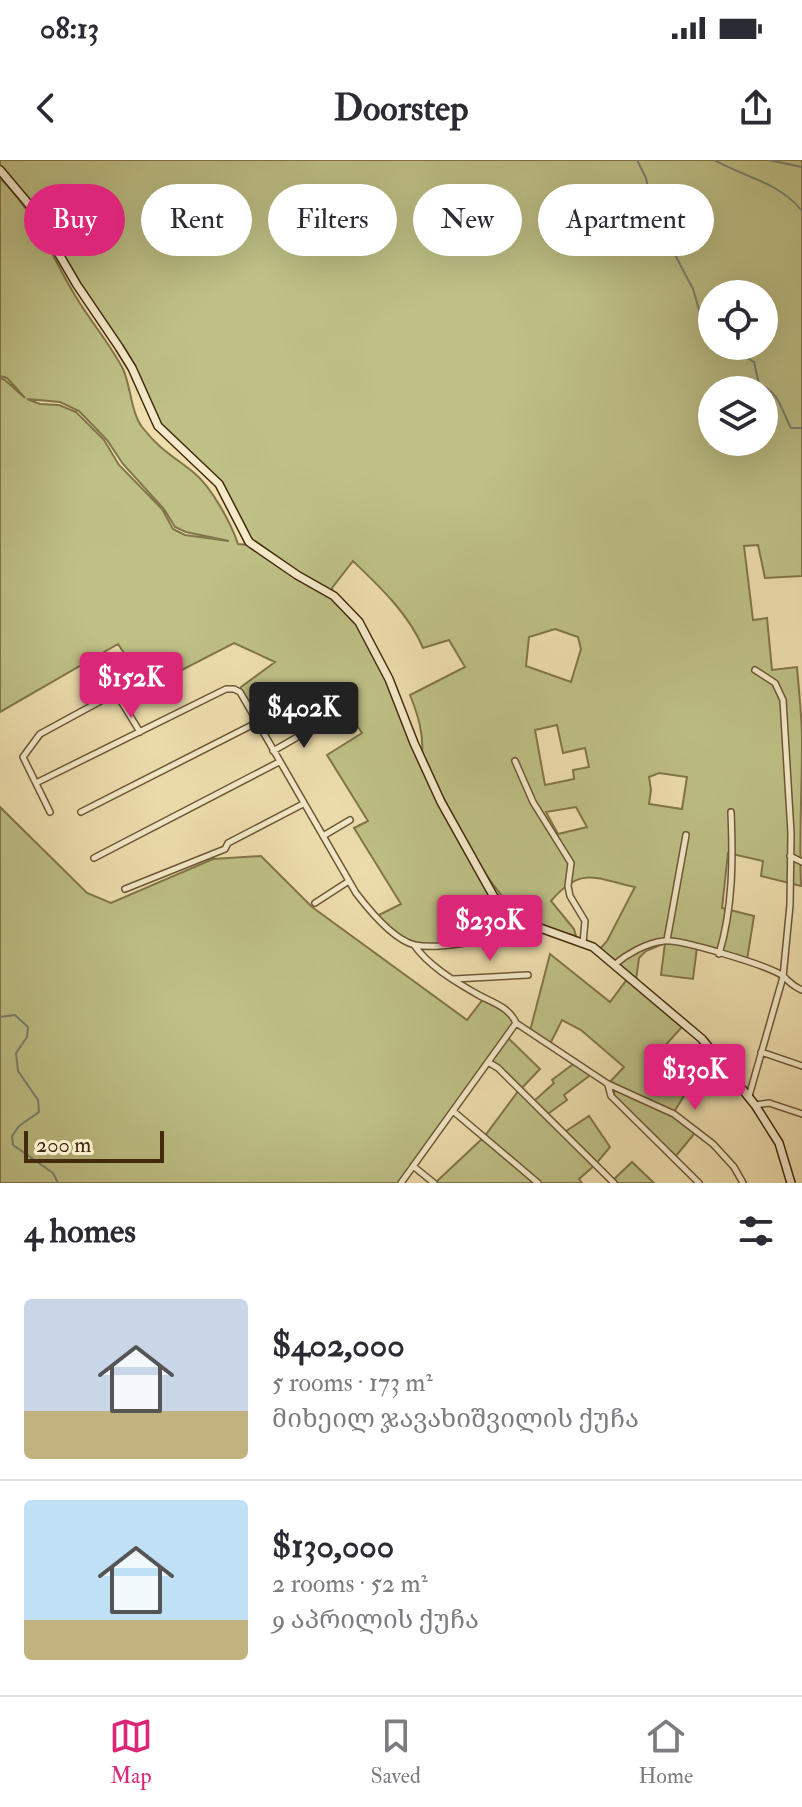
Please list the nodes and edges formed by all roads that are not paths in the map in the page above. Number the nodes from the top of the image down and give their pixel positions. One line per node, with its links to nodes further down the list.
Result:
1 (0, 170): 23 (main road)
2 (755, 670): 17 (street)
3 (258, 722): 5 (street); 6 (street); 12 (street)
4 (320, 724): 6 (street)
5 (140, 732): 9 (street); 9 (street)
6 (273, 751): 8 (street)
7 (515, 761): 25 (street)
8 (279, 762): 10 (street); 18 (street)
9 (36, 783): 11 (street)
10 (303, 804): 16 (street); 21 (street)
11 (50, 812)
12 (81, 812)
13 (731, 812): 27 (street)
14 (350, 820): 16 (street)
15 (686, 835): 24 (street)
16 (323, 836): 20 (street)
17 (790, 856): 19 (street); 30 (street)
18 (94, 858)
19 (802, 862)
20 (349, 881): 22 (street); 26 (street)
21 (125, 889)
22 (315, 903)
23 (540, 928): 25 (main road); 26 (street)
24 (667, 940): 27 (street); 28 (street)
25 (583, 943): 28 (main road)
26 (414, 945): 31 (street)
27 (719, 954): 30 (street)
28 (614, 965): 38 (main road)
29 (528, 975): 31 (street)
30 (783, 977): 32 (street); 34 (street)
31 (454, 979): 33 (street)
32 (802, 990)
33 (516, 1023): 35 (street); 37 (street)
34 (761, 1052): 36 (street); 38 (street)
35 (488, 1062): 40 (street); 46 (street)
36 (802, 1066)
37 (608, 1084): 47 (street); 48 (street)
38 (749, 1097): 39 (main road)
39 (755, 1105): 41 (street); 49 (main road)
40 (453, 1111): 42 (street); 45 (street)
41 (802, 1114)
42 (413, 1166): 43 (street); 44 (street)
43 (401, 1183)
44 (434, 1183)
45 (538, 1183)
46 (614, 1183)
47 (699, 1183)
48 (743, 1183)
49 (791, 1183)

